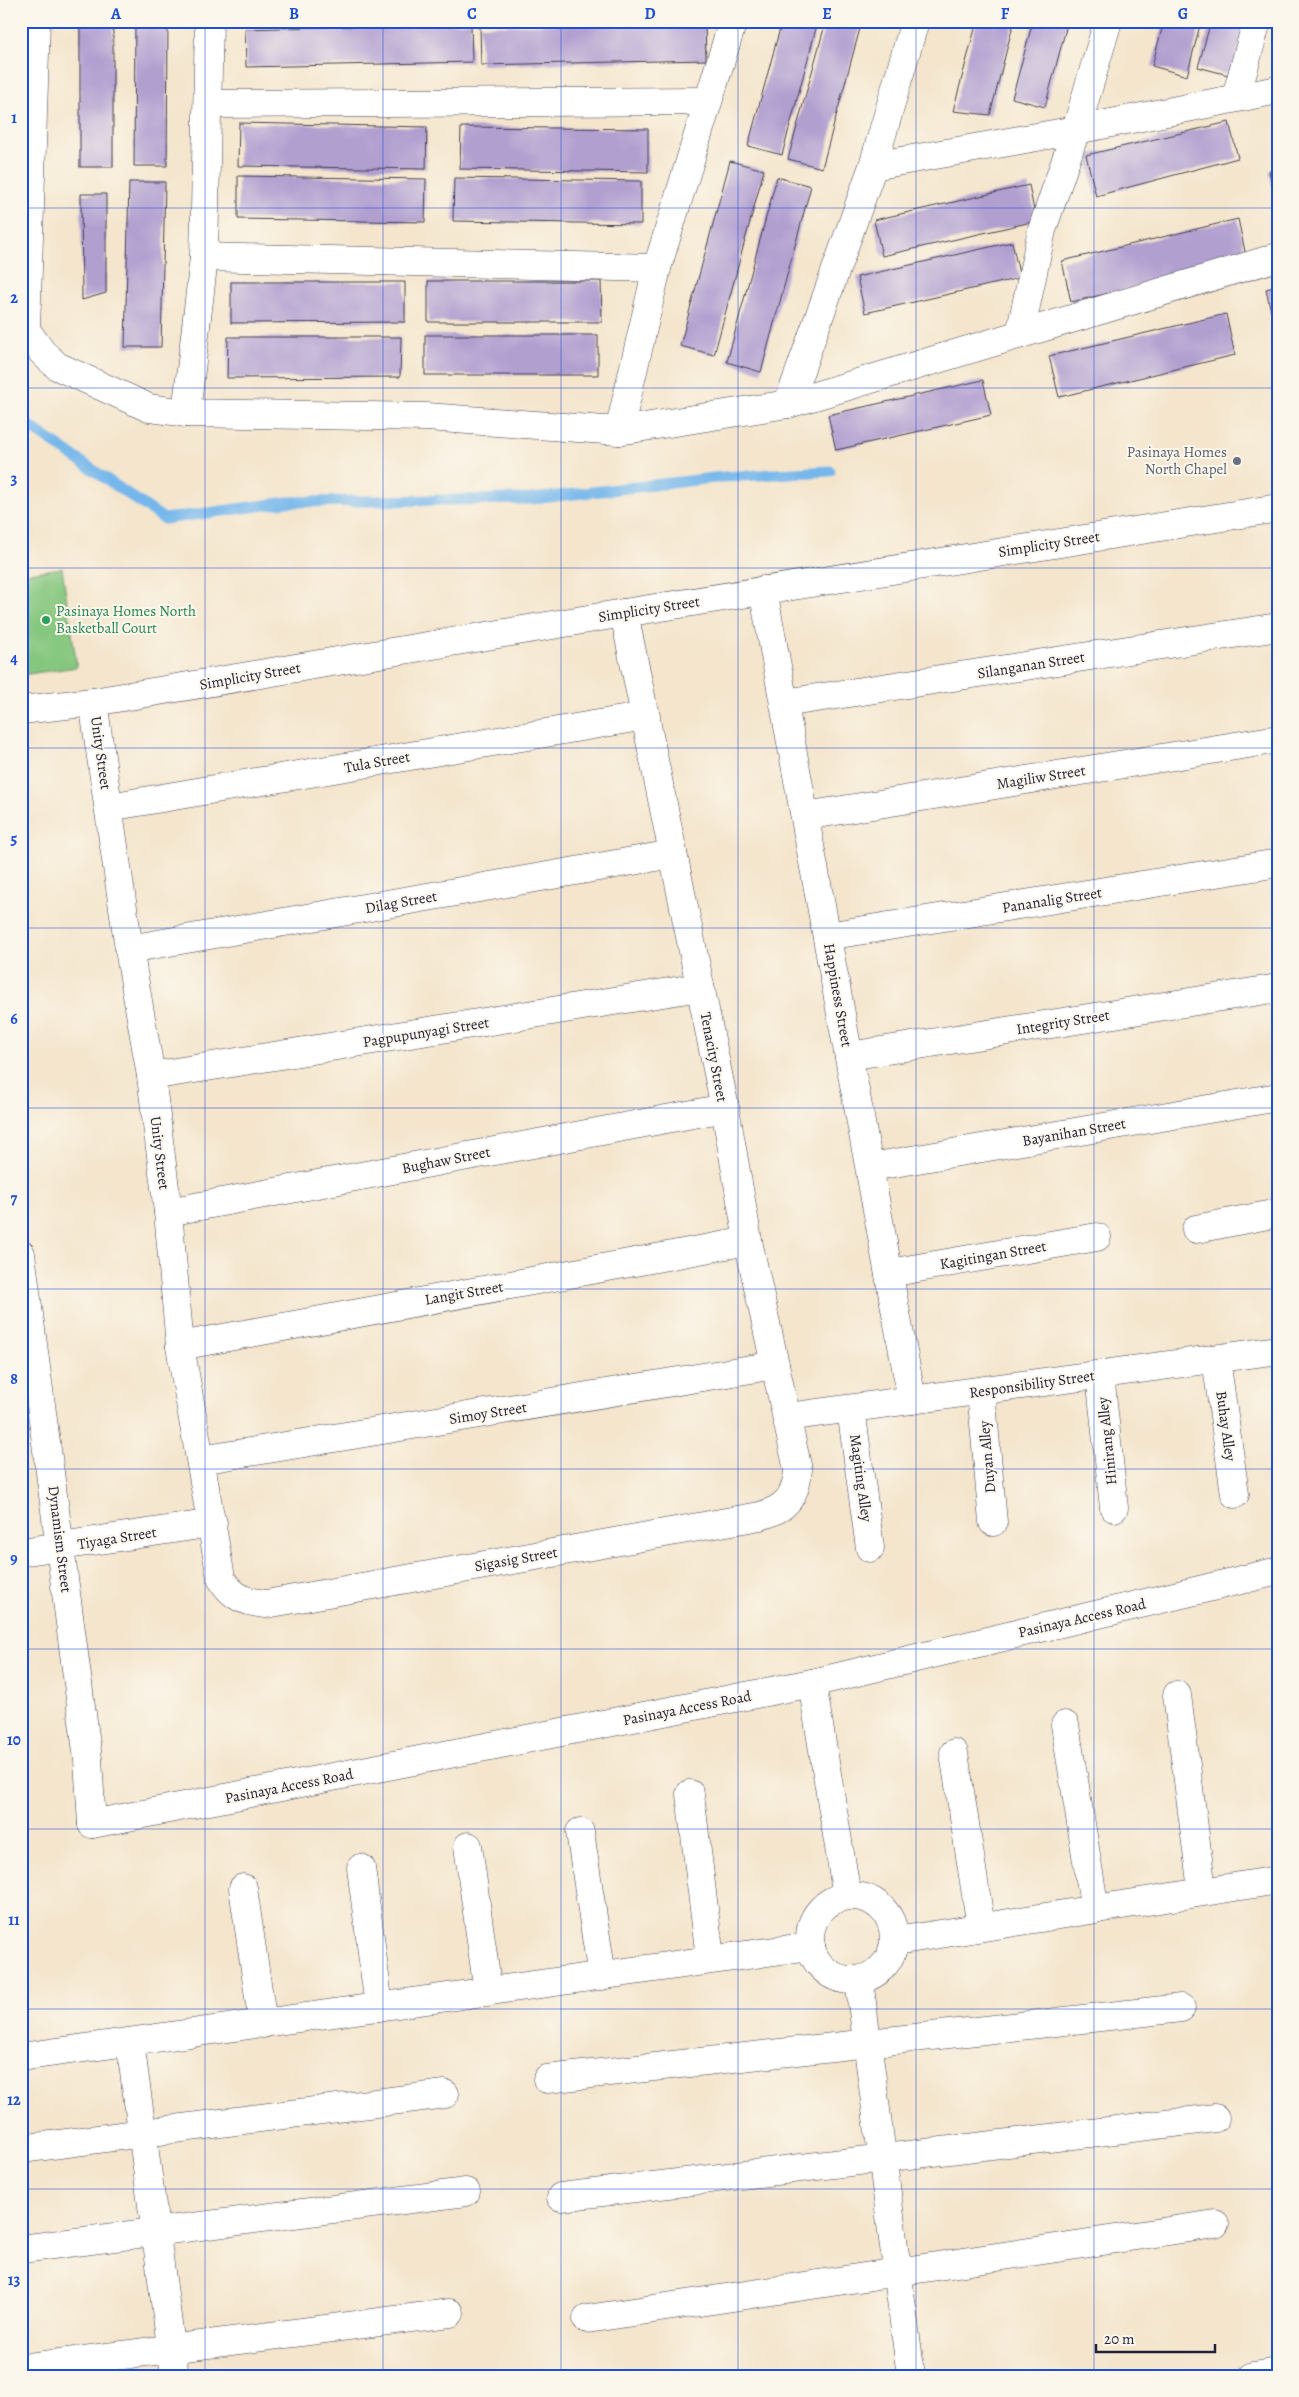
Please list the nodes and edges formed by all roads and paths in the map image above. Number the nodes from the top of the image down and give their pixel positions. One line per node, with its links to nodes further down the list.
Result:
1 (36, 21): 16 (street)
2 (209, 21): 10 (street)
3 (733, 21): 9 (street)
4 (915, 21): 12 (street)
5 (1108, 21): 11 (street)
6 (1257, 21): 8 (street)
7 (1278, 90): 8 (street)
8 (1236, 97): 11 (street)
9 (707, 101): 10 (street); 15 (street)
10 (208, 104): 13 (street)
11 (1076, 130): 12 (street); 17 (street)
12 (873, 166): 18 (street)
13 (204, 257): 15 (street); 19 (street)
14 (1278, 257): 17 (street)
15 (657, 268): 20 (street)
16 (23, 326): 19 (street)
17 (1020, 334): 18 (street)
18 (788, 404): 20 (street)
19 (186, 413): 20 (street)
20 (619, 431)
21 (1278, 508): 22 (street, Simplicity Street)
22 (764, 590): 23 (street, Simplicity Street); 26 (street, Happiness Street)
23 (624, 612): 25 (street, Simplicity Street); 28 (street, Tenacity Street)
24 (1278, 626): 26 (street, Silanganan Street)
25 (93, 702): 27 (street, Simplicity Street); 30 (street, Unity Street)
26 (784, 702): 31 (street, Happiness Street)
27 (21, 710)
28 (646, 716): 30 (street, Tula Street); 32 (street, Tenacity Street)
29 (1278, 739): 31 (street, Magiliw Street)
30 (108, 807): 35 (street, Unity Street)
31 (805, 816): 34 (street, Happiness Street)
32 (673, 854): 35 (street, Dilag Street); 36 (street, Tenacity Street)
33 (1278, 863): 34 (street, Pananalig Street)
34 (827, 936): 38 (street, Happiness Street)
35 (129, 949): 39 (street, Unity Street)
36 (700, 987): 39 (street, Pagpupunyagi Street); 41 (street, Tenacity Street)
37 (1278, 988): 38 (street, Integrity Street)
38 (849, 1056): 42 (street, Happiness Street)
39 (151, 1076): 43 (street, Unity Street)
40 (1278, 1097): 42 (street, Bayanihan Street)
41 (725, 1108): 43 (street, Bughaw Street); 47 (street, Tenacity Street)
42 (871, 1167): 49 (street, Happiness Street)
43 (168, 1212): 51 (street, Unity Street)
44 (1278, 1213): 45 (street)
45 (1196, 1229)
46 (1097, 1237): 49 (street, Kagitingan Street)
47 (748, 1241): 51 (street, Langit Street); 54 (street, Tenacity Street)
48 (21, 1254): 50 (street, Dynamism Street)
49 (888, 1273): 57 (street, Happiness Street)
50 (24, 1292): 58 (street, Dynamism Street)
51 (180, 1346): 61 (street, Unity Street)
52 (1278, 1350): 53 (street, Responsibility Street)
53 (1216, 1359): 55 (street, Responsibility Street); 62 (street, Buhay Alley)
54 (775, 1365): 60 (street, Tenacity Street); 61 (street, Simoy Street)
55 (1100, 1375): 56 (street, Responsibility Street); 64 (street, Hinirang Alley)
56 (980, 1391): 57 (street, Responsibility Street); 65 (street, Duyan Alley)
57 (912, 1400): 59 (street, Responsibility Street)
58 (32, 1409): 67 (street, Dynamism Street)
59 (851, 1409): 60 (street, Responsibility Street); 68 (street, Magiting Alley)
60 (787, 1417): 63 (street, Tenacity Street)
61 (201, 1460): 66 (street, Unity Street)
62 (1235, 1494)
63 (790, 1500): 71 (street, Sigasig Street)
64 (1114, 1508)
65 (993, 1522)
66 (213, 1523): 67 (street, Tiyaga Street); 71 (street, Unity Street)
67 (61, 1546): 69 (street, Tiyaga Street); 77 (street, Dynamism Street)
68 (870, 1548)
69 (21, 1552)
70 (1278, 1571): 72 (street, Pasinaya Access Road)
71 (238, 1598)
72 (812, 1684): 77 (street, Pasinaya Access Road); 84 (street)
73 (1177, 1695): 83 (street)
74 (1065, 1725): 85 (street)
75 (954, 1753): 86 (street)
76 (690, 1794): 89 (street)
77 (92, 1824)
78 (580, 1832): 90 (street)
79 (468, 1846): 92 (street)
80 (361, 1868): 93 (street)
81 (1278, 1880): 83 (street)
82 (243, 1888): 95 (street)
83 (1202, 1890): 85 (street)
84 (847, 1896): 87 (street); 88 (street)
85 (1095, 1910): 86 (street)
86 (981, 1927): 87 (street)
87 (896, 1941): 91 (street)
88 (810, 1946): 89 (street); 91 (street)
89 (710, 1958): 90 (street)
90 (602, 1976): 92 (street)
91 (859, 1980): 97 (street)
92 (488, 1992): 93 (street)
93 (379, 2007): 95 (street)
94 (1181, 2008): 97 (street)
95 (262, 2024): 96 (street)
96 (130, 2042): 98 (street); 102 (street)
97 (867, 2044): 99 (street); 104 (street)
98 (21, 2057)
99 (547, 2079)
100 (445, 2094): 102 (street)
101 (1215, 2118): 104 (street)
102 (142, 2133): 103 (street); 108 (street)
103 (21, 2149)
104 (882, 2158): 106 (street); 110 (street)
105 (466, 2192): 108 (street)
106 (561, 2197)
107 (1216, 2224): 110 (street)
108 (156, 2232): 109 (street); 113 (street)
109 (21, 2249)
110 (897, 2272): 112 (street); 117 (street)
111 (450, 2313): 113 (street)
112 (587, 2319)
113 (172, 2349): 114 (street); 116 (street)
114 (21, 2368)
115 (1278, 2372): 118 (street)
116 (175, 2376)
117 (911, 2376)
118 (1253, 2376)

